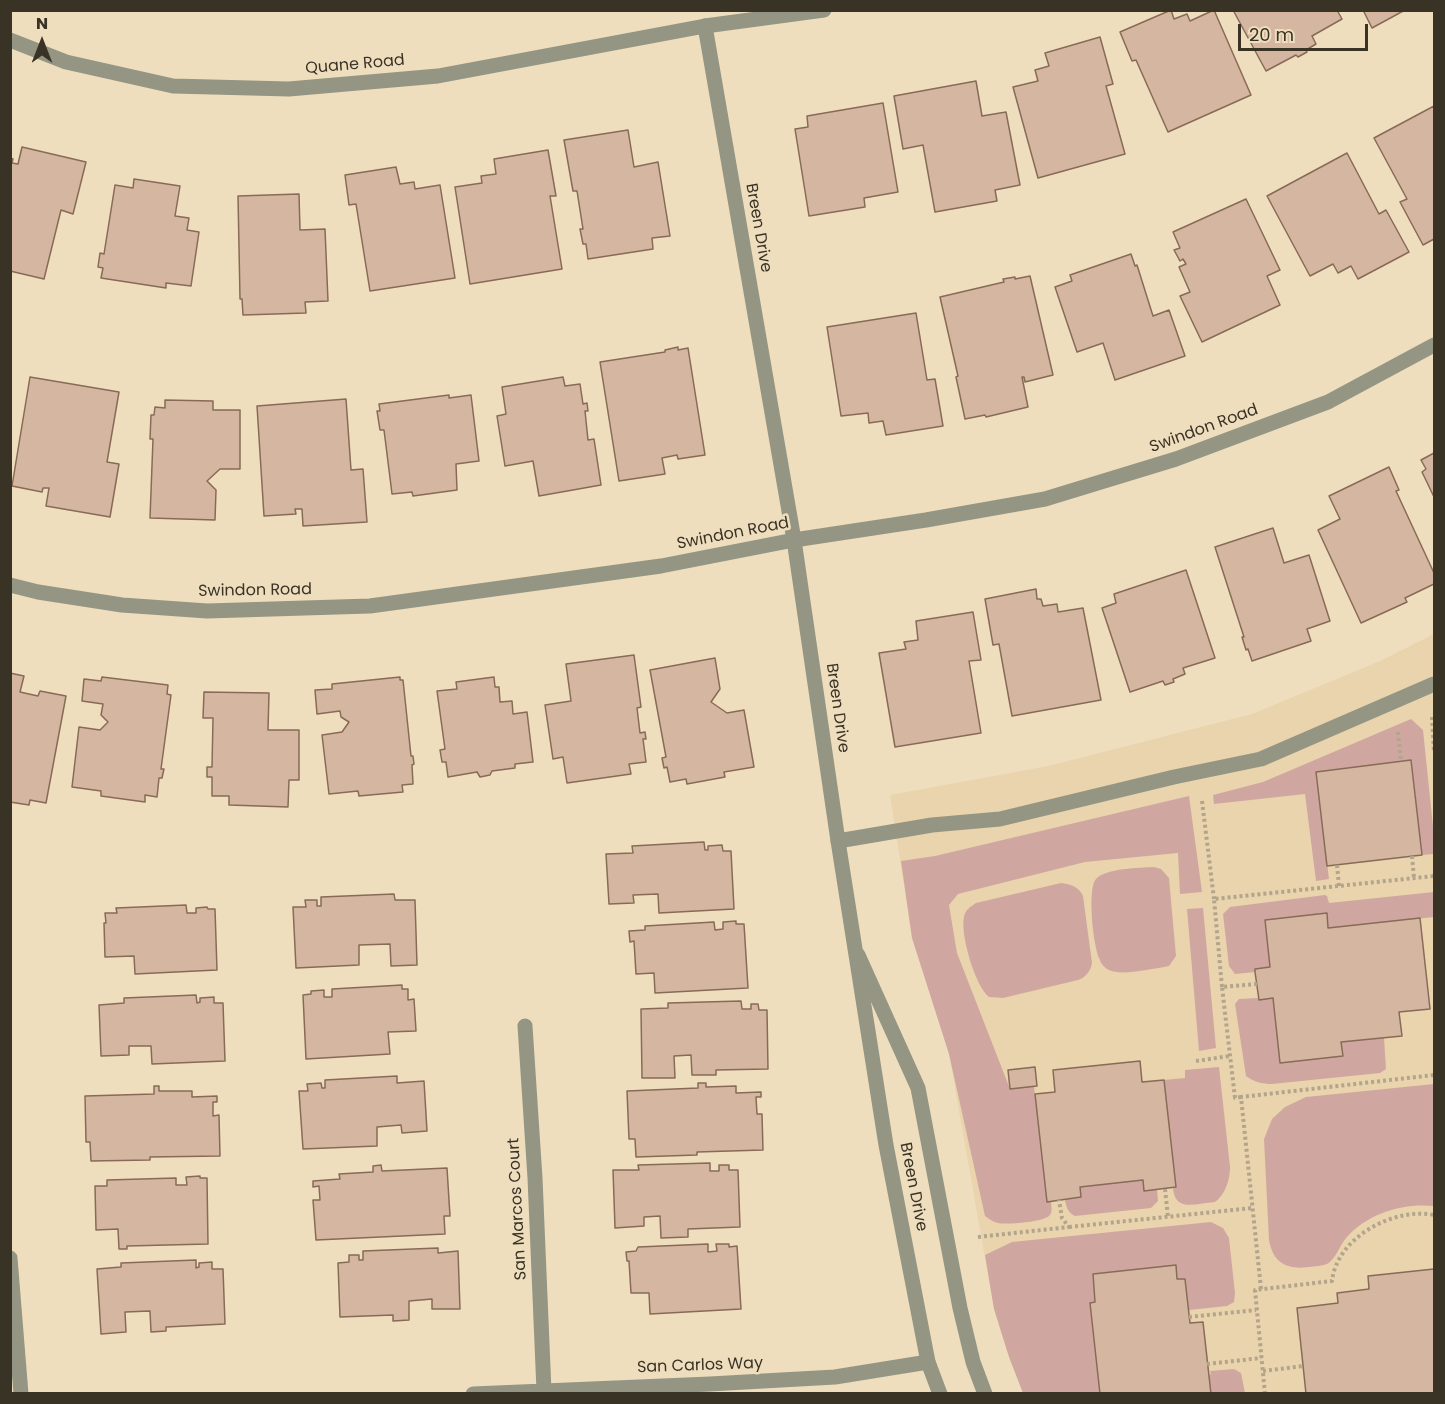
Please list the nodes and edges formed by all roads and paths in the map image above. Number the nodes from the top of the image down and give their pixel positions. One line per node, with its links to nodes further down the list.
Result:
1 (702, 10): 3 (street, Breen Drive)
2 (824, 10): 3 (street, Quane Road)
3 (705, 26): 4 (street, Quane Road); 6 (street, Breen Drive)
4 (10, 40)
5 (1434, 345): 6 (street, Swindon Road)
6 (794, 540): 7 (street, Swindon Road); 10 (street, Breen Drive)
7 (10, 585)
8 (1434, 684): 9 (street)
9 (1198, 772): 10 (street); 16 (path)
10 (838, 841): 17 (street, Breen Drive)
11 (1412, 856): 14 (path)
12 (1337, 865): 15 (path)
13 (1434, 876): 14 (path)
14 (1414, 878): 15 (path)
15 (1339, 886): 16 (path)
16 (1214, 899): 19 (path)
17 (855, 948): 37 (street, Breen Drive); 45 (street)
18 (1257, 984): 19 (path)
19 (1222, 987): 21 (path)
20 (525, 1026): 41 (street, San Marcos Court)
21 (1230, 1056): 22 (path); 24 (path)
22 (1196, 1061)
23 (1434, 1075): 24 (path)
24 (1242, 1097): 27 (path)
25 (1165, 1189): 29 (path)
26 (1059, 1200): 30 (path)
27 (1252, 1208): 29 (path); 33 (path)
28 (1434, 1215): 33 (path)
29 (1168, 1217): 30 (path)
30 (1069, 1227): 31 (path)
31 (971, 1238)
32 (10, 1258): 42 (street)
33 (1261, 1289): 34 (path)
34 (1256, 1310): 35 (path); 36 (path)
35 (1189, 1317)
36 (1261, 1358): 38 (path); 40 (path)
37 (928, 1362): 41 (street, San Carlos Way); 44 (street, Breen Drive)
38 (1207, 1364)
39 (1303, 1366): 40 (path)
40 (1263, 1371): 46 (path)
41 (544, 1391): 43 (street, San Carlos Way)
42 (21, 1394)
43 (473, 1394)
44 (940, 1394)
45 (985, 1394)
46 (1265, 1394)

